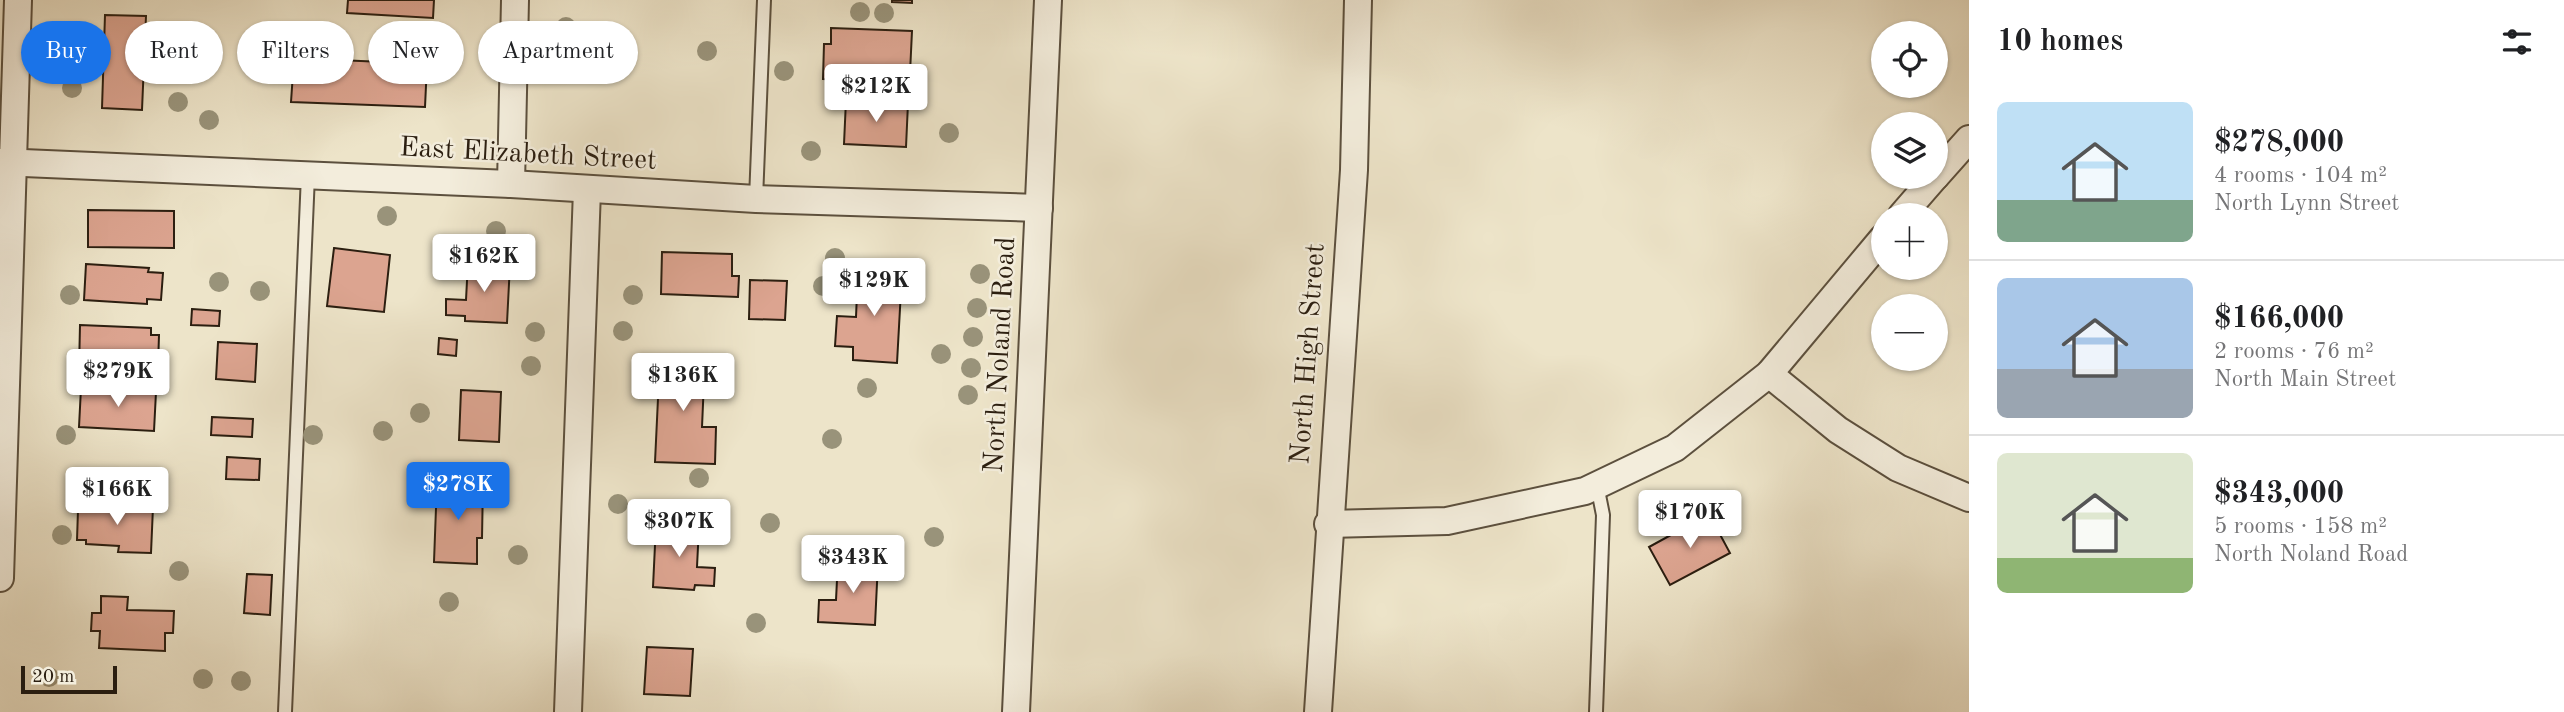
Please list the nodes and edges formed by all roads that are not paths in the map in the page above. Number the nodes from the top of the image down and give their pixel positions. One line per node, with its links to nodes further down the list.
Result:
1 (18, 0): 8 (street)
2 (515, 0): 10 (street)
3 (764, 0): 13 (lane)
4 (1048, 0): 15 (street, North Noland Road)
5 (1358, 0): 20 (street, North High Street)
6 (1969, 139): 7 (street)
7 (1948, 162)
8 (6, 163): 9 (street, East Elizabeth Street); 21 (street)
9 (308, 175): 10 (street, East Elizabeth Street); 22 (lane)
10 (510, 184): 12 (street, East Elizabeth Street)
11 (1924, 189): 14 (street)
12 (587, 190): 13 (street, East Elizabeth Street); 23 (street)
13 (756, 199): 15 (street, East Elizabeth Street)
14 (1912, 203)
15 (1039, 208): 24 (street, North Noland Road)
16 (1871, 252): 17 (street)
17 (1769, 374): 18 (street); 19 (street)
18 (1597, 485): 20 (street); 26 (lane)
19 (1969, 498)
20 (1328, 524): 25 (street, North High Street)
21 (0, 578)
22 (285, 712)
23 (568, 712)
24 (1016, 712)
25 (1318, 712)
26 (1596, 712)

